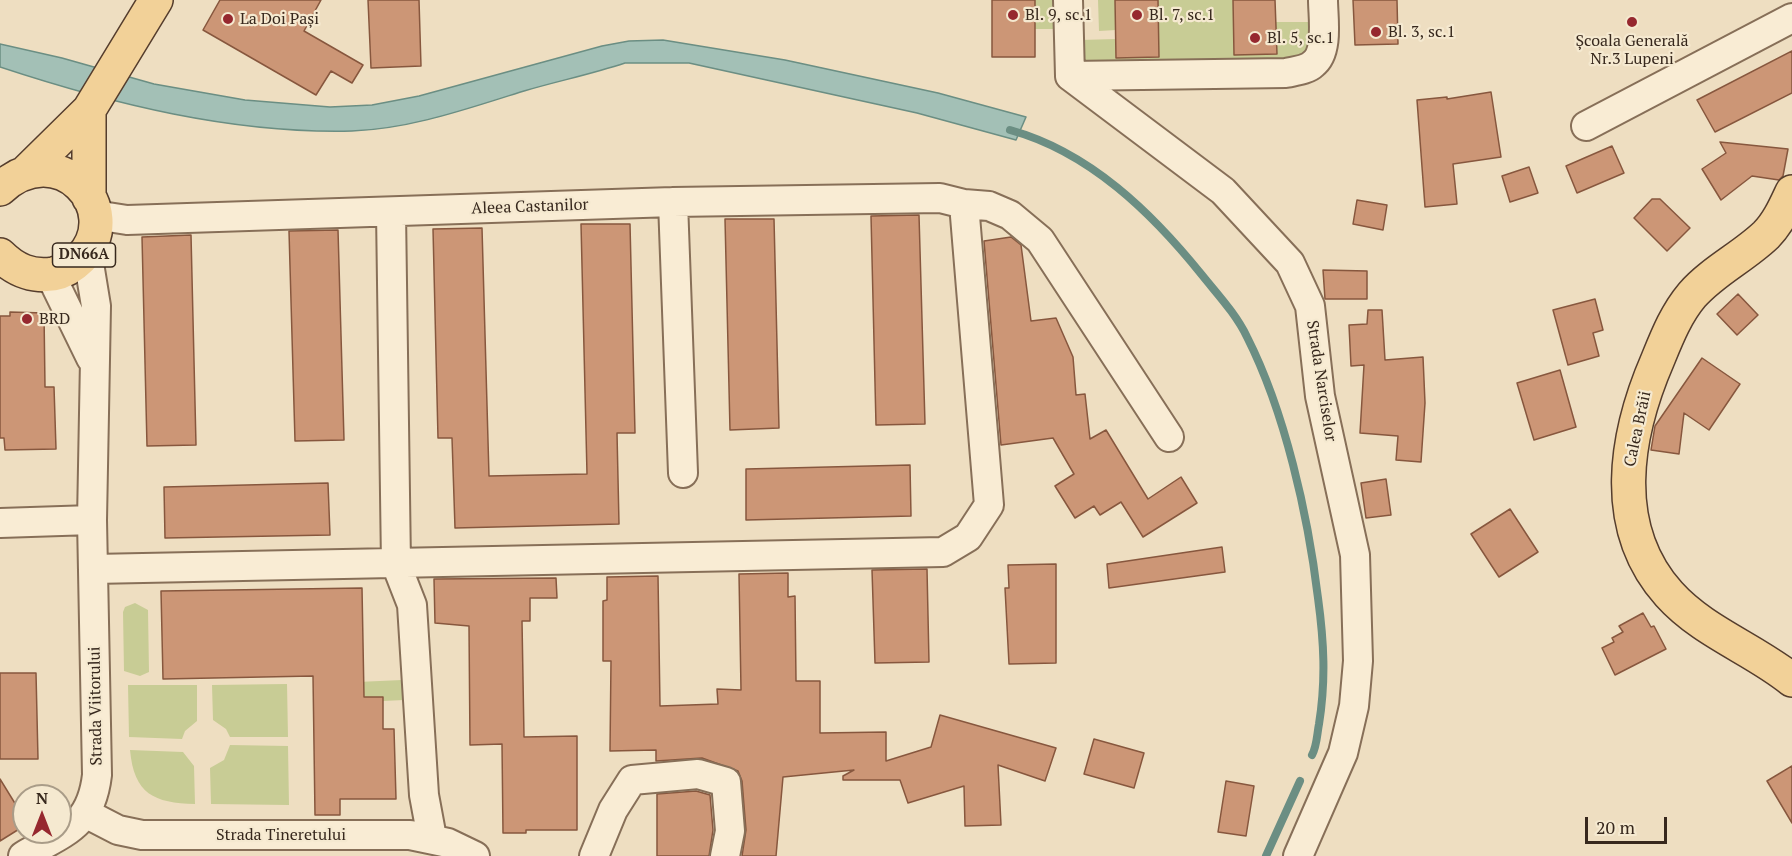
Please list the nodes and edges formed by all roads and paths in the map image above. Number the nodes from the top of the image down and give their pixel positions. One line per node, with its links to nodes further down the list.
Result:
1 (156, 0): 6 (main road)
2 (1068, 0): 5 (street)
3 (1323, 0): 5 (street)
4 (1792, 18): 7 (street)
5 (1070, 76): 32 (street, Strada Narciselor)
6 (89, 110): 8 (main road); 13 (main road, DN66A)
7 (1586, 126)
8 (27, 171): 9 (main road); 13 (main road)
9 (0, 189)
10 (1792, 192): 25 (main road, Calea Brăii)
11 (673, 202): 12 (street, Aleea Castanilor); 14 (street, Aleea Castanilor); 20 (street)
12 (964, 204): 19 (street, Aleea Castanilor); 23 (street)
13 (92, 207): 14 (street, Aleea Castanilor); 15 (main road, DN66A)
14 (391, 212): 23 (street)
15 (87, 251): 17 (main road, DN66A); 18 (street, Strada Viitorului)
16 (0, 255): 17 (main road, DN66A)
17 (50, 274): 18 (street, Strada Viitorului)
18 (96, 368): 21 (street, Strada Viitorului)
19 (1169, 437)
20 (683, 473)
21 (92, 520): 22 (street); 24 (street, Strada Viitorului)
22 (0, 523)
23 (396, 564): 24 (street); 27 (street)
24 (93, 569): 26 (street, Strada Viitorului)
25 (1792, 680)
26 (87, 814): 27 (street, Strada Tineretului); 28 (street)
27 (432, 838): 29 (street, Strada Tineretului)
28 (24, 856)
29 (475, 856)
30 (594, 856): 31 (street)
31 (725, 856)
32 (1298, 856)

